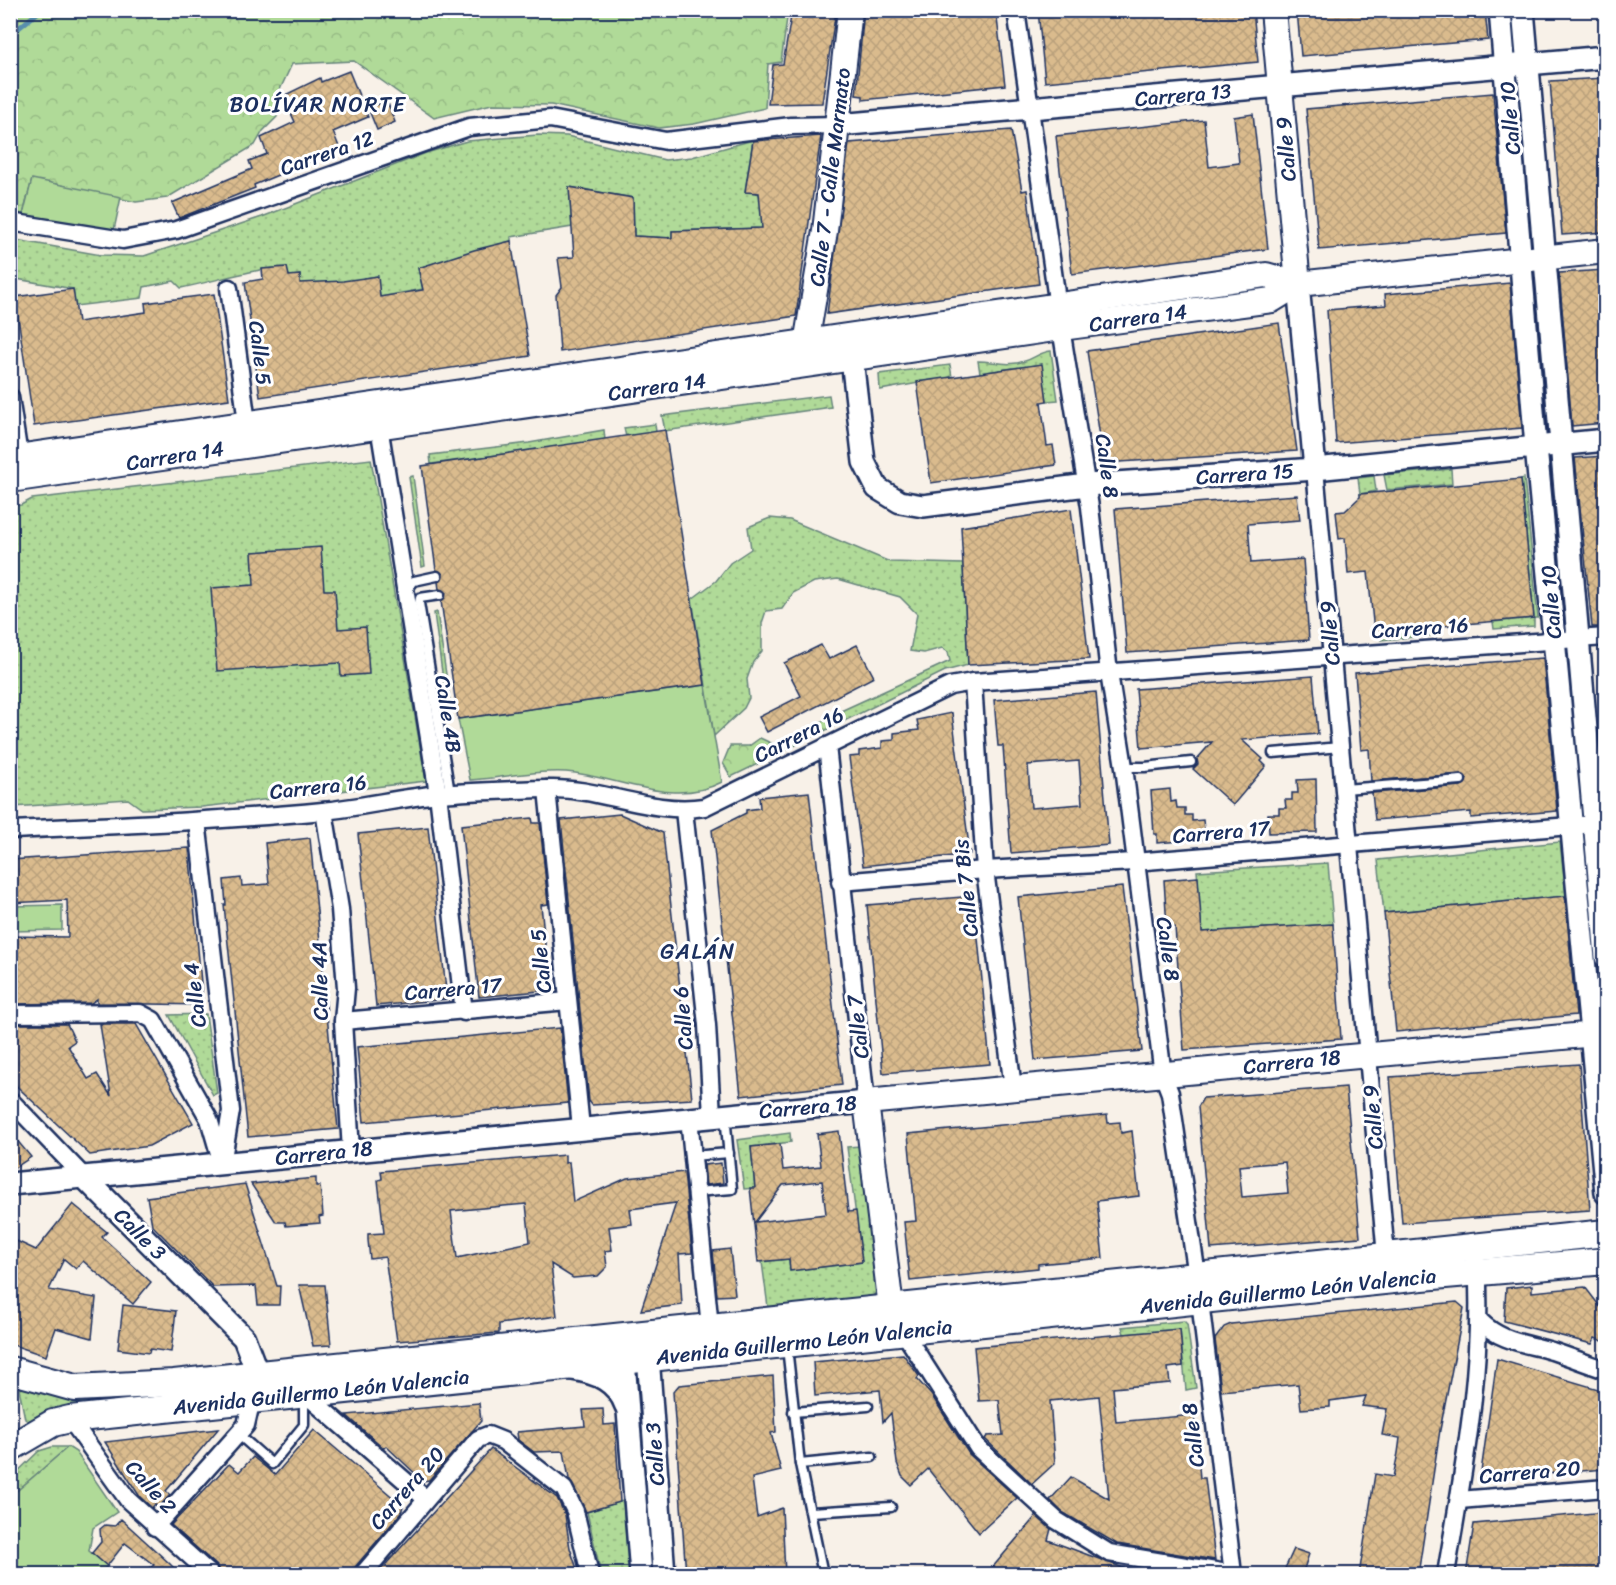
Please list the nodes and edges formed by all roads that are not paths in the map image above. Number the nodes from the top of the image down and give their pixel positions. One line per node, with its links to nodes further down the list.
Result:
1 (850, 10): 11 (main road, Calle 7 - Calle Marmato)
2 (1016, 10): 10 (street, Calle 8)
3 (1273, 10): 9 (main road, Calle 9)
4 (1500, 10): 8 (street, Calle 10)
5 (1524, 10): 7 (street, Calle 10)
6 (1605, 57): 7 (street, Carrera 13)
7 (1529, 64): 8 (street, Carrera 13); 14 (street, Calle 10)
8 (1505, 65): 9 (street, Carrera 13); 14 (street, Calle 10)
9 (1280, 87): 10 (street, Carrera 13); 15 (main road, Calle 9)
10 (1029, 109): 11 (street, Carrera 13); 17 (street, Calle 8)
11 (838, 124): 12 (street, Carrera 12); 18 (main road, Calle 7 - Calle Marmato)
12 (10, 222)
13 (1605, 251): 14 (main road, Carrera 14)
14 (1533, 258): 15 (main road, Carrera 14); 24 (street, Calle 10); 25 (street, Calle 10)
15 (1298, 284): 17 (main road, Carrera 14); 27 (street, Calle 9)
16 (229, 288): 21 (street, Calle 5)
17 (1060, 318): 18 (main road, Carrera 14); 19 (main road, Carrera 14); 30 (street, Calle 8)
18 (806, 344): 21 (main road, Carrera 14)
19 (852, 359): 22 (main road, Carrera 14); 30 (street, Carrera 15)
20 (10, 397): 26 (street)
21 (247, 423): 26 (main road, Carrera 14)
22 (379, 426): 28 (main road, Carrera 14); 33 (street, Calle 4B)
23 (1605, 440): 24 (street, Carrera 15)
24 (1559, 444): 25 (street, Carrera 15); 36 (street, Calle 10)
25 (1536, 447): 27 (street, Carrera 15); 37 (street, Calle 10)
26 (13, 456)
27 (1315, 469): 30 (street, Carrera 15); 38 (street, Calle 9)
28 (54, 473): 29 (main road, Carrera 14); 31 (main road)
29 (10, 480)
30 (1087, 485): 39 (street, Calle 8)
31 (10, 495)
32 (437, 576): 33 (lane)
33 (405, 592): 49 (street, Calle 4B)
34 (440, 595): 49 (lane)
35 (1605, 637): 36 (street, Carrera 16)
36 (1577, 639): 37 (street, Carrera 16); 53 (street, Calle 10)
37 (1555, 641): 38 (street, Carrera 16); 54 (street, Calle 10)
38 (1332, 657): 39 (street, Carrera 16); 42 (street, Calle 9)
39 (1109, 673): 40 (street, Carrera 16); 45 (street, Calle 8)
40 (973, 682): 41 (street, Carrera 16); 58 (street, Calle 7 Bis)
41 (826, 746): 51 (street, Carrera 16); 59 (street, Calle 7)
42 (1340, 747): 43 (lane); 48 (street, Calle 9)
43 (1273, 753)
44 (1191, 762): 45 (lane)
45 (1124, 767): 57 (street, Calle 8)
46 (1461, 780): 48 (lane)
47 (547, 789): 49 (street, Carrera 16); 51 (street, Carrera 16); 61 (street, Calle 5)
48 (1344, 789): 56 (street, Calle 9)
49 (444, 794): 50 (street, Carrera 16); 62 (street, Calle 4B)
50 (324, 810): 52 (street, Carrera 16); 64 (street, Calle 4A)
51 (684, 810): 73 (street, Calle 6)
52 (196, 821): 55 (street, Carrera 16); 70 (street, Calle 4)
53 (1599, 824): 54 (street, Carrera 17); 60 (street, Calle 10)
54 (1572, 825): 56 (street, Carrera 17); 65 (street, Calle 10)
55 (10, 830)
56 (1348, 843): 57 (street, Carrera 17); 66 (street, Calle 9)
57 (1134, 862): 58 (street, Carrera 17); 67 (street, Calle 8)
58 (985, 870): 59 (street, Carrera 17); 68 (street, Calle 7 Bis)
59 (840, 882): 72 (street, Calle 7)
60 (1605, 957)
61 (568, 1001): 62 (street, Carrera 17); 75 (street, Calle 5)
62 (464, 1012): 64 (street, Carrera 17)
63 (10, 1014): 71 (street)
64 (343, 1021): 76 (street, Calle 4A)
65 (1598, 1034): 66 (main road, Carrera 18); 83 (street, Calle 10)
66 (1368, 1054): 67 (main road, Carrera 18); 86 (street, Calle 9)
67 (1162, 1075): 68 (main road, Carrera 18); 89 (street, Calle 8)
68 (1013, 1088): 72 (main road, Carrera 18)
69 (10, 1100): 80 (street, Calle 3)
70 (230, 1100): 71 (street); 79 (street, Calle 4)
71 (199, 1101): 79 (street)
72 (866, 1101): 73 (street, Carrera 18); 90 (main road, Calle 7)
73 (718, 1115): 74 (street, Carrera 18); 77 (lane)
74 (688, 1118): 75 (street, Carrera 18); 78 (street)
75 (581, 1128): 76 (street, Carrera 18)
76 (351, 1151): 79 (street, Carrera 18)
77 (729, 1153): 78 (lane); 82 (lane)
78 (692, 1156): 82 (street)
79 (222, 1164): 80 (street, Carrera 18)
80 (84, 1177): 81 (street, Carrera 18); 99 (street, Calle 3)
81 (10, 1184)
82 (696, 1192): 92 (street)
83 (1605, 1193)
84 (1605, 1233): 85 (main road, Avenida Guillermo León Valencia)
85 (1476, 1247): 86 (main road, Avenida Guillermo León Valencia); 88 (street)
86 (1386, 1256): 89 (main road, Avenida Guillermo León Valencia)
87 (1605, 1260): 88 (main road, Avenida Guillermo León Valencia)
88 (1478, 1273): 89 (main road, Avenida Guillermo León Valencia); 91 (street)
89 (1199, 1288): 90 (main road, Avenida Guillermo León Valencia); 93 (main road, Avenida Guillermo León Valencia); 121 (street, Calle 8)
90 (891, 1308): 92 (main road, Avenida Guillermo León Valencia)
91 (1480, 1321): 98 (street); 111 (street)
92 (710, 1327): 95 (main road, Avenida Guillermo León Valencia)
93 (903, 1331): 94 (main road, Avenida Guillermo León Valencia); 121 (street)
94 (787, 1344): 95 (main road, Avenida Guillermo León Valencia); 103 (lane)
95 (640, 1351): 96 (main road, Avenida Guillermo León Valencia); 99 (main road, Avenida Guillermo León Valencia); 102 (street, Calle 3); 119 (street, Calle 3)
96 (562, 1368): 100 (main road, Avenida Guillermo León Valencia); 102 (street)
97 (10, 1370): 99 (main road, Avenida Guillermo León Valencia)
98 (1605, 1370)
99 (255, 1387): 100 (main road, Avenida Guillermo León Valencia); 104 (main road, Avenida Guillermo León Valencia); 105 (street)
100 (304, 1394): 105 (lane); 110 (street)
101 (868, 1406): 103 (lane)
102 (628, 1411): 118 (street, Calle 3)
103 (793, 1412): 108 (lane)
104 (70, 1419): 106 (main road, Avenida Guillermo León Valencia); 114 (street, Calle 2)
105 (238, 1434): 114 (street)
106 (10, 1448)
107 (872, 1457): 108 (lane)
108 (800, 1464): 113 (lane)
109 (1605, 1488): 111 (street, Carrera 20)
110 (426, 1499): 116 (street, Carrera 20); 117 (street, Carrera 20)
111 (1459, 1500): 122 (street)
112 (891, 1507): 113 (lane)
113 (812, 1512): 120 (lane)
114 (155, 1527): 115 (street, Calle 2)
115 (210, 1575)
116 (363, 1575)
117 (590, 1575)
118 (641, 1575)
119 (664, 1575)
120 (823, 1575)
121 (1233, 1575)
122 (1446, 1575)

